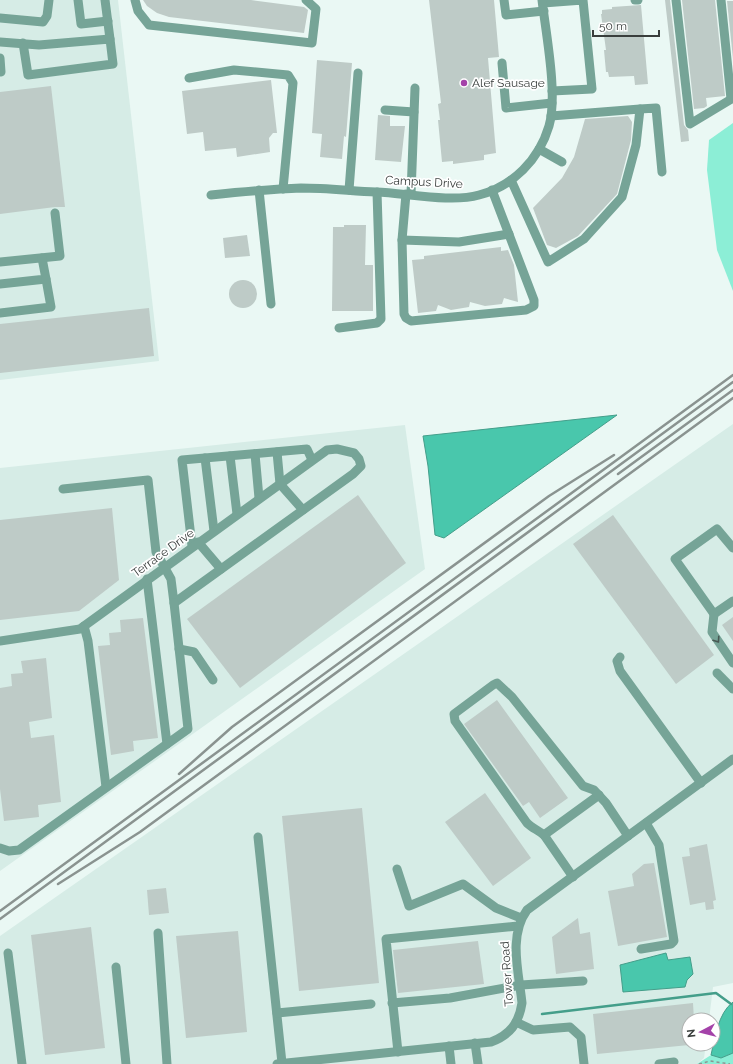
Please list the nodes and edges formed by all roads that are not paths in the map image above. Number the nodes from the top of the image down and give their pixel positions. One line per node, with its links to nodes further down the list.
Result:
1 (49, 0): 11 (street)
2 (78, 0): 12 (street)
3 (105, 0): 12 (street)
4 (135, 0): 5 (street)
5 (306, 0)
6 (504, 0): 10 (street)
7 (584, 0): 10 (street); 22 (street)
8 (676, 0): 23 (street)
9 (721, 0): 23 (street)
10 (543, 5): 22 (street, Campus Drive)
11 (0, 18)
12 (108, 21): 13 (street)
13 (110, 39): 15 (street); 15 (street)
14 (0, 42): 15 (street)
15 (23, 43)
16 (0, 58): 18 (street)
17 (502, 63): 24 (street)
18 (1, 72)
19 (358, 74): 35 (street)
20 (189, 78): 33 (street)
21 (415, 88): 27 (street)
22 (552, 92): 24 (street, Campus Drive)
23 (732, 99)
24 (552, 104): 28 (street, Campus Drive)
25 (640, 109): 28 (street); 31 (street); 32 (street)
26 (385, 110): 27 (street)
27 (414, 112): 38 (street)
28 (551, 116): 29 (street, Campus Drive)
29 (539, 149): 30 (street); 32 (street, Campus Drive)
30 (562, 162)
31 (662, 172)
32 (511, 180): 36 (street, Campus Drive)
33 (283, 189): 34 (street, Campus Drive); 35 (street, Campus Drive)
34 (259, 190): 39 (street, Campus Drive); 47 (street)
35 (349, 190): 37 (street, Campus Drive)
36 (492, 190): 38 (street, Campus Drive); 41 (street)
37 (377, 192): 38 (street, Campus Drive); 49 (street)
38 (409, 194): 42 (street)
39 (211, 195)
40 (55, 213): 43 (street)
41 (509, 234): 42 (street); 42 (street)
42 (402, 240)
43 (42, 258): 44 (street); 45 (street)
44 (0, 262)
45 (46, 279): 46 (street); 48 (street)
46 (0, 284)
47 (271, 304)
48 (0, 313)
49 (340, 328)
50 (277, 452): 51 (street); 54 (street); 55 (street)
51 (255, 454): 52 (street); 57 (street)
52 (230, 456): 53 (street); 59 (street)
53 (205, 458): 60 (street); 61 (street)
54 (312, 460): 55 (street, Terrace Drive); 58 (street, Terrace Drive)
55 (280, 484): 57 (street, Terrace Drive); 58 (street)
56 (63, 489): 63 (street)
57 (259, 498): 59 (street, Terrace Drive)
58 (303, 510): 64 (street)
59 (237, 514): 60 (street, Terrace Drive)
60 (214, 531): 61 (street, Terrace Drive)
61 (195, 544): 63 (street, Terrace Drive); 64 (street)
62 (733, 548): 68 (street)
63 (165, 566): 65 (street, Terrace Drive); 67 (street)
64 (221, 569): 67 (street)
65 (147, 579): 69 (street, Terrace Drive); 77 (street)
66 (733, 601): 68 (street)
67 (174, 603): 71 (street)
68 (714, 614): 73 (street, one-way to 73)
69 (84, 626): 70 (street, Terrace Drive); 80 (street)
70 (0, 641)
71 (179, 649): 75 (street); 77 (street)
72 (620, 657): 79 (street)
73 (733, 663)
74 (717, 673): 76 (street)
75 (213, 680)
76 (733, 689)
77 (167, 744): 80 (street)
78 (733, 759): 79 (street)
79 (700, 783): 82 (street)
80 (106, 788): 86 (street)
81 (599, 795): 83 (street); 83 (street); 84 (street)
82 (646, 823): 84 (street); 91 (street)
83 (544, 835): 88 (street)
84 (628, 836): 88 (street)
85 (258, 837): 98 (street)
86 (0, 848)
87 (397, 869): 89 (street)
88 (573, 876): 89 (street)
89 (519, 922): 95 (street, Tower Road); 96 (street)
90 (158, 933): 107 (street)
91 (640, 949)
92 (8, 953): 105 (street)
93 (116, 967): 106 (street)
94 (583, 981): 95 (street)
95 (521, 985): 96 (street); 99 (street, Tower Road)
96 (392, 1003): 102 (street)
97 (371, 1004): 98 (street)
98 (276, 1013): 109 (street)
99 (516, 1022): 100 (street, Tower Road); 112 (street)
100 (476, 1044): 101 (street, Tower Road); 111 (street)
101 (449, 1046): 102 (street, Tower Road); 110 (street)
102 (398, 1052): 103 (street, Tower Road)
103 (335, 1061): 109 (street, Tower Road)
104 (674, 1062): 113 (street)
105 (22, 1064)
106 (126, 1064)
107 (167, 1064)
108 (277, 1064): 109 (street, Tower Road)
109 (282, 1064)
110 (451, 1064)
111 (478, 1064)
112 (584, 1064)
113 (659, 1064)

